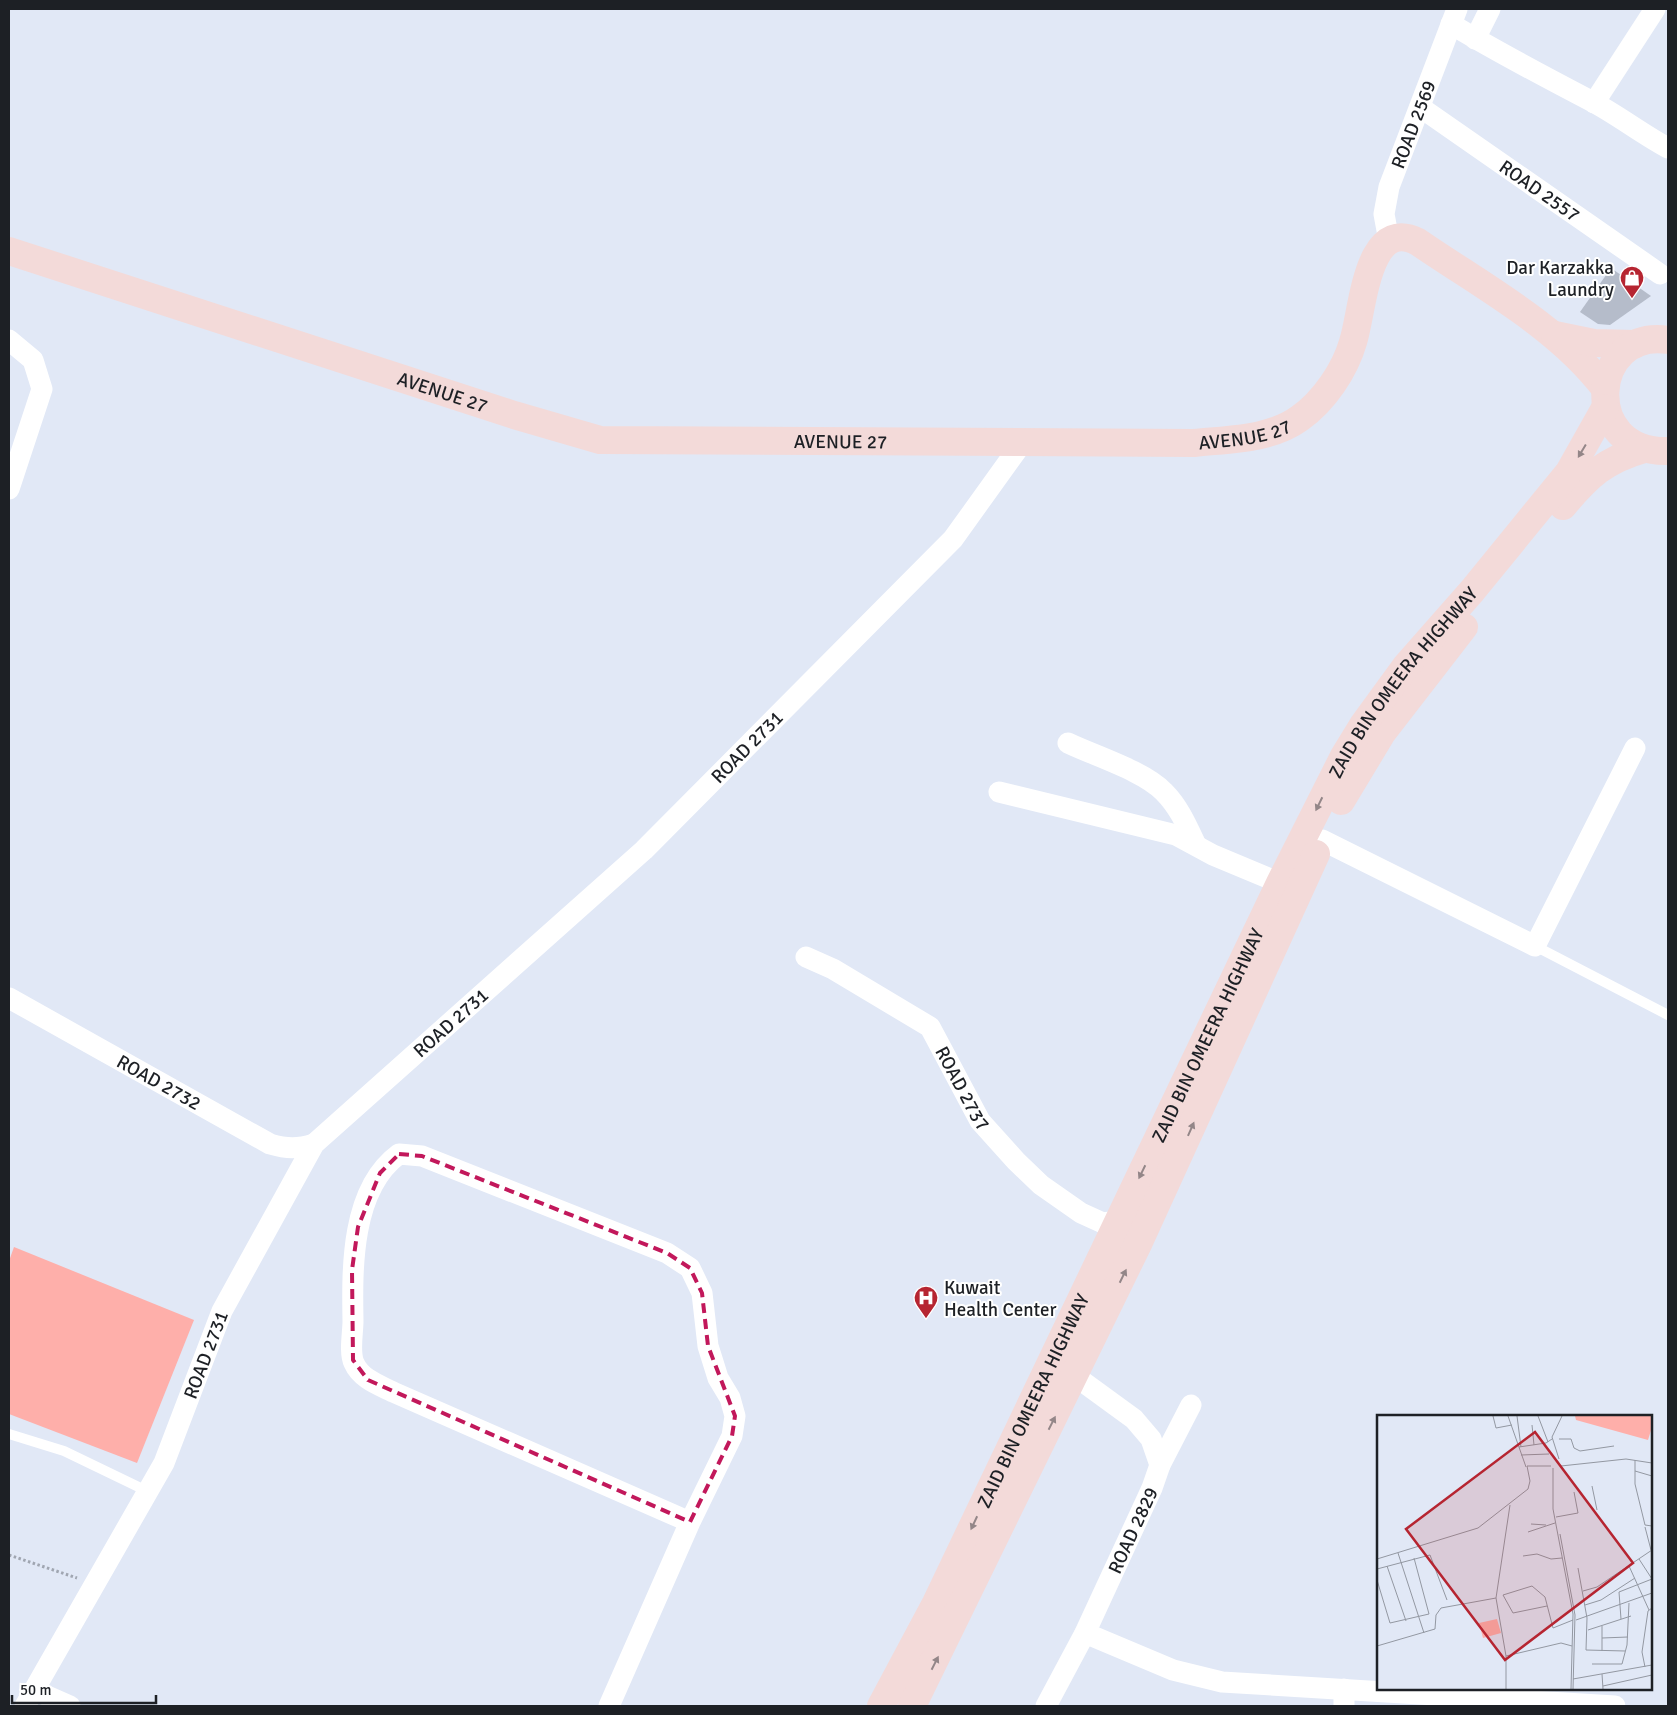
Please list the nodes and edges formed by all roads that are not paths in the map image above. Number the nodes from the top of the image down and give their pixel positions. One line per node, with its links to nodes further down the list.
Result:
1 (1490, 9): 4 (street)
2 (1659, 15): 5 (street)
3 (1454, 16): 4 (street); 6 (street, ROAD 2569)
4 (1475, 39): 5 (street)
5 (1594, 103): 7 (street)
6 (1420, 107): 8 (street, ROAD 2569); 10 (street, ROAD 2557)
7 (1668, 148)
8 (1389, 241): 11 (street); 15 (street, AVENUE 27)
9 (9, 250): 15 (street, AVENUE 27)
10 (1660, 274)
11 (1554, 334): 12 (street); 14 (street)
12 (1656, 338): 14 (street, ZAID BIN OMEERA HIGHWAY)
13 (9, 340): 17 (street)
14 (1604, 397): 16 (street); 23 (street, ZAID BIN OMEERA HIGHWAY, one-way to 23)
15 (1022, 443): 28 (street, ROAD 2731)
16 (1656, 450): 21 (street, ZAID BIN OMEERA HIGHWAY)
17 (9, 489)
18 (1068, 743): 22 (street)
19 (1635, 748): 24 (street)
20 (999, 792): 22 (street)
21 (1322, 840): 24 (street); 30 (street, ZAID BIN OMEERA HIGHWAY, one-way to 21)
22 (1196, 845): 23 (street)
23 (1280, 883): 29 (street, ZAID BIN OMEERA HIGHWAY, one-way to 29)
24 (1535, 946): 27 (lane)
25 (806, 957): 29 (street, ROAD 2737)
26 (9, 998): 28 (street, ROAD 2732)
27 (1668, 1015)
28 (314, 1144): 36 (street, ROAD 2731)
29 (1113, 1232): 30 (street); 33 (street, ZAID BIN OMEERA HIGHWAY)
30 (1139, 1242): 31 (street, ZAID BIN OMEERA HIGHWAY, one-way to 30)
31 (1075, 1376): 35 (street, ROAD 2829); 37 (street, ZAID BIN OMEERA HIGHWAY, one-way to 31)
32 (1191, 1405): 35 (street)
33 (1021, 1422): 37 (street); 44 (street, ZAID BIN OMEERA HIGHWAY, one-way to 44)
34 (9, 1434): 36 (lane)
35 (1160, 1465): 39 (street, ROAD 2829)
36 (149, 1492): 41 (street, ROAD 2731)
37 (1009, 1508): 45 (street, ZAID BIN OMEERA HIGHWAY, one-way to 37)
38 (690, 1522): 38 (street); 43 (street)
39 (1085, 1633): 40 (street); 46 (street, ROAD 2829)
40 (1344, 1698): 47 (street)
41 (30, 1699): 42 (street)
42 (70, 1706)
43 (609, 1706)
44 (881, 1706)
45 (912, 1706)
46 (1046, 1706)
47 (1615, 1706)

